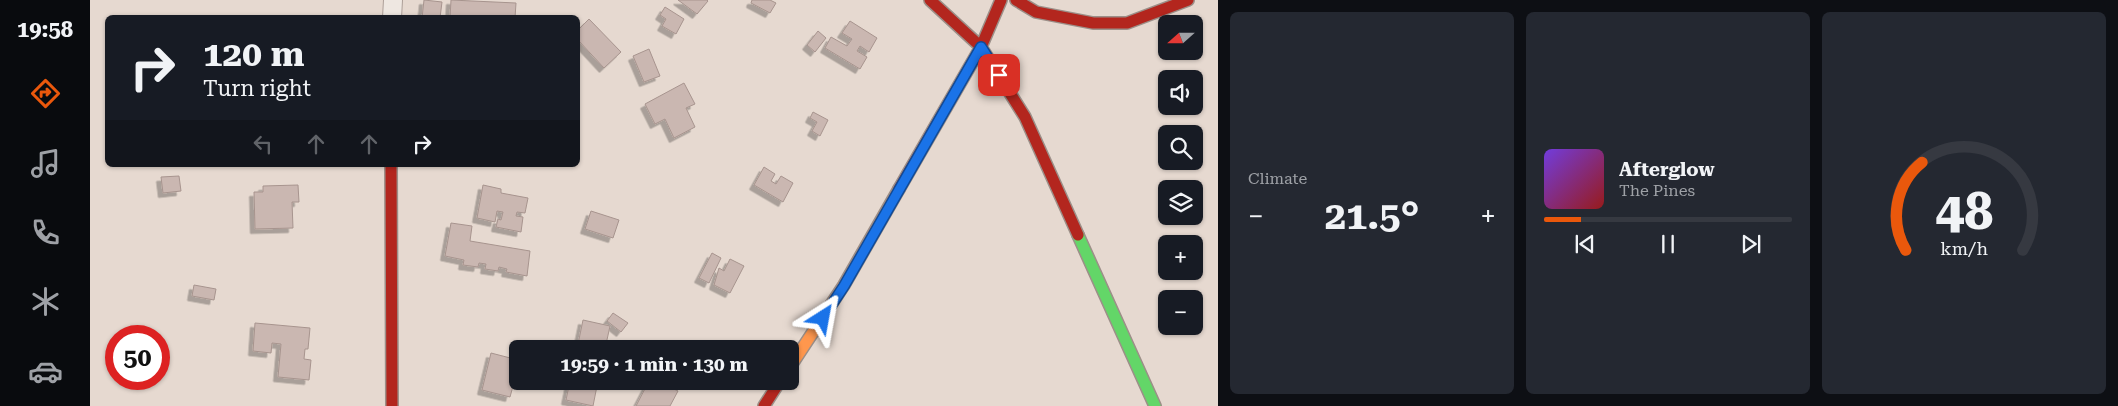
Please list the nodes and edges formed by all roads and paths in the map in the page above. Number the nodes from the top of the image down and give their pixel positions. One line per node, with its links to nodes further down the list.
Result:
1 (393, 0): 6 (street)
2 (930, 0): 7 (street)
3 (1001, 0): 7 (street)
4 (1016, 0): 5 (street)
5 (1188, 0)
6 (392, 15)
7 (981, 47): 9 (street); 13 (street)
8 (391, 167): 11 (street)
9 (799, 354)
10 (774, 390): 12 (street)
11 (392, 406)
12 (764, 406)
13 (1155, 406)

